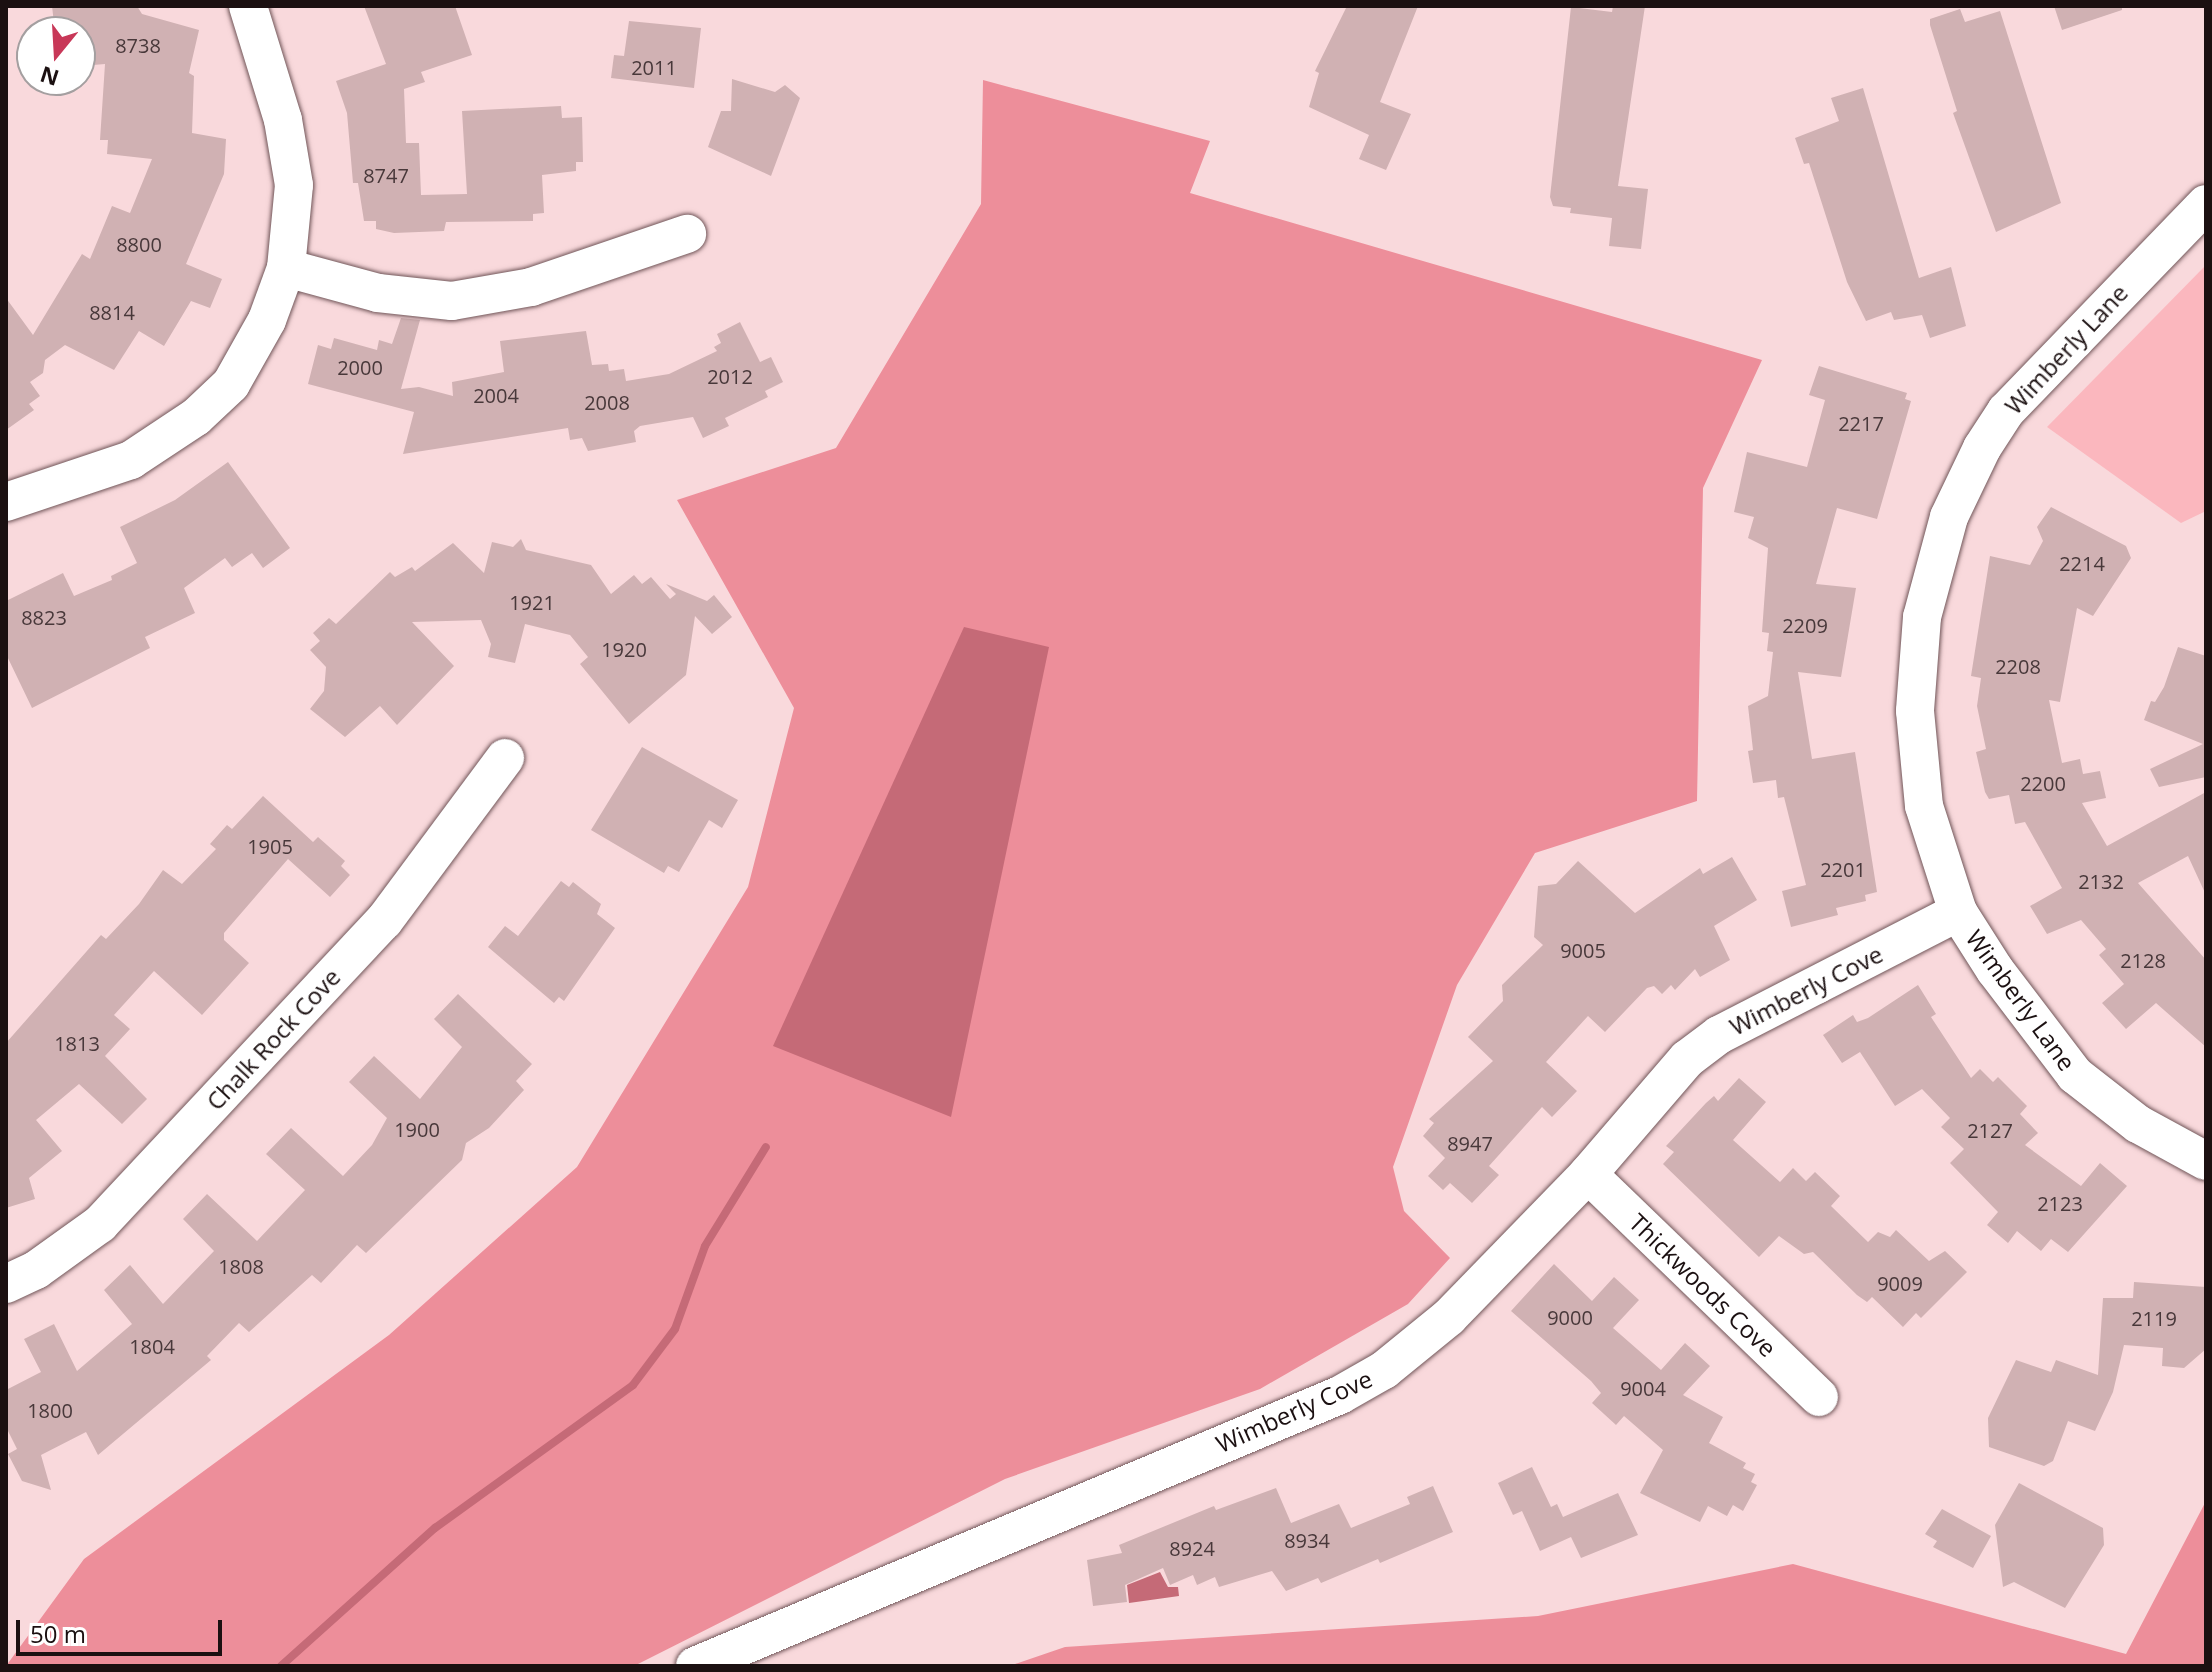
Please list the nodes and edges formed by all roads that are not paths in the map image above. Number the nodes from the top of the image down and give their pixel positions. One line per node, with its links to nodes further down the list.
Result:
1 (248, 6): 4 (street)
2 (2206, 204): 7 (street, Wimberly Lane)
3 (687, 234): 4 (street)
4 (286, 268): 5 (street)
5 (6, 502)
6 (505, 758): 10 (street, Chalk Rock Cove)
7 (1958, 912): 8 (street, Wimberly Lane); 9 (street, Wimberly Cove)
8 (2206, 1161)
9 (1588, 1174): 11 (street, Thickwoods Cove); 12 (street, Wimberly Cove)
10 (6, 1284)
11 (1819, 1397)
12 (695, 1666)

